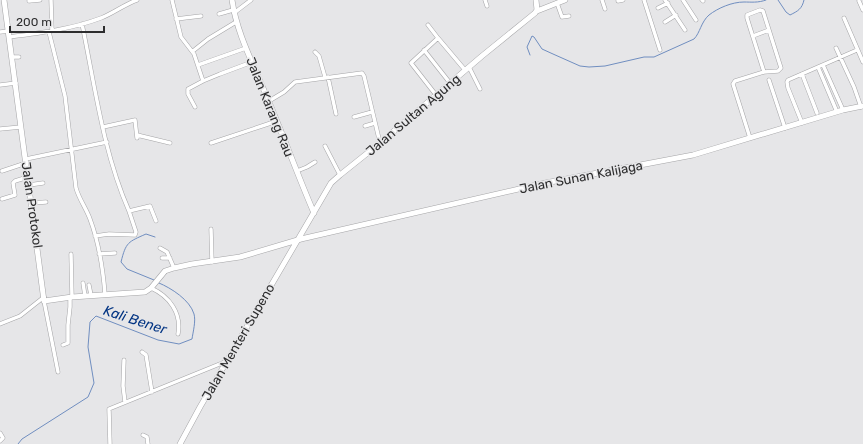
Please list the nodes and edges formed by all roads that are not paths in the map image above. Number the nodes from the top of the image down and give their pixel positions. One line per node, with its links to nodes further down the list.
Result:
1 (4, 0): 39 (street, Jalan Protokol)
2 (40, 0): 17 (street)
3 (51, 0): 41 (street)
4 (138, 0): 35 (street)
5 (172, 0): 31 (street)
6 (232, 0): 25 (street, Jalan Karang Rau)
7 (251, 0): 25 (street)
8 (484, 0): 20 (street)
9 (536, 0): 24 (street)
10 (565, 0): 19 (street)
11 (602, 0): 22 (street)
12 (623, 0): 15 (street)
13 (644, 0): 48 (street)
14 (683, 0): 32 (street)
15 (618, 1)
16 (859, 1): 23 (street)
17 (29, 2)
18 (666, 2): 21 (street); 27 (street)
19 (557, 4): 24 (street); 29 (street)
20 (487, 6)
21 (658, 8)
22 (605, 9)
23 (863, 10)
24 (537, 11): 60 (street, Jalan Sultan Agung)
25 (233, 12): 26 (street); 33 (street, Jalan Karang Rau)
26 (219, 14)
27 (676, 15): 34 (street); 37 (street)
28 (201, 16): 31 (street)
29 (569, 16)
30 (844, 18): 49 (street)
31 (176, 19): 50 (street)
32 (696, 20)
33 (236, 22): 45 (street, Jalan Karang Rau); 50 (street)
34 (665, 22)
35 (82, 24): 41 (street); 87 (street)
36 (428, 25): 44 (street)
37 (685, 30)
38 (769, 30): 42 (street); 42 (street); 61 (street)
39 (9, 31): 40 (street); 43 (street, Jalan Protokol)
40 (0, 32)
41 (50, 32): 43 (street); 98 (street)
42 (753, 36): 61 (street)
43 (9, 37): 52 (street, Jalan Protokol)
44 (438, 38): 47 (street); 60 (street)
45 (246, 48): 55 (street, Jalan Karang Rau); 57 (street)
46 (836, 48): 54 (street)
47 (424, 50): 69 (street); 74 (street)
48 (660, 50)
49 (858, 50): 54 (street); 56 (street)
50 (193, 51): 57 (street)
51 (315, 52): 63 (street)
52 (12, 57): 53 (street); 68 (street, Jalan Protokol)
53 (19, 57)
54 (841, 58): 58 (street); 76 (street)
55 (252, 62): 66 (street); 75 (street, Jalan Karang Rau)
56 (863, 62)
57 (198, 65): 66 (street)
58 (823, 65): 59 (street); 64 (street)
59 (818, 67): 62 (street); 67 (street)
60 (467, 69): 69 (street, Jalan Sultan Agung); 71 (street)
61 (764, 72): 92 (street)
62 (802, 74): 81 (street); 86 (street)
63 (326, 77): 75 (street); 79 (street); 82 (street)
64 (829, 79): 67 (street); 72 (street)
65 (769, 80): 90 (street)
66 (203, 81): 77 (street)
67 (824, 81): 73 (street)
68 (16, 83): 70 (street); 89 (street, Jalan Protokol)
69 (450, 83): 74 (street, Jalan Sultan Agung)
70 (0, 85)
71 (480, 89)
72 (835, 92): 73 (street); 78 (street)
73 (829, 94): 80 (street)
74 (436, 95): 96 (street, Jalan Sultan Agung)
75 (269, 101): 84 (street, Jalan Karang Rau)
76 (862, 106): 78 (street, Jalan Sunan Kalijaga)
77 (194, 107)
78 (843, 110): 80 (street, Jalan Sunan Kalijaga)
79 (372, 112): 83 (street); 85 (street)
80 (837, 112): 86 (street, Jalan Sunan Kalijaga)
81 (817, 113)
82 (336, 114)
83 (354, 117)
84 (277, 121): 95 (street); 102 (street, Jalan Karang Rau)
85 (375, 123): 88 (street); 96 (street)
86 (802, 124): 90 (street, Jalan Sunan Kalijaga)
87 (103, 126): 93 (street); 94 (street)
88 (365, 126)
89 (21, 127): 91 (street); 99 (street, Jalan Protokol)
90 (785, 128): 92 (street, Jalan Sunan Kalijaga)
91 (0, 129)
92 (750, 138): 115 (street, Jalan Sunan Kalijaga)
93 (107, 142): 98 (street); 110 (street)
94 (170, 143)
95 (211, 143)
96 (380, 143): 103 (street, Jalan Sultan Agung)
97 (326, 146): 103 (street)
98 (72, 149): 99 (street); 114 (street)
99 (26, 161): 101 (street); 104 (street, Jalan Protokol)
100 (315, 162): 102 (street)
101 (2, 171)
102 (296, 171): 111 (street, Jalan Karang Rau)
103 (340, 175): 111 (street, Jalan Sultan Agung)
104 (28, 177): 106 (street, Jalan Protokol); 107 (street)
105 (43, 183): 106 (street)
106 (29, 185): 109 (street, Jalan Protokol)
107 (2, 199)
108 (46, 202): 109 (street)
109 (32, 203): 130 (street, Jalan Protokol)
110 (129, 211): 112 (street); 114 (street)
111 (314, 213): 115 (street, Jalan Sultan Agung)
112 (156, 221)
113 (210, 229): 122 (street)
114 (95, 236): 119 (street)
115 (298, 240): 122 (street, Jalan Sunan Kalijaga); 136 (street, Jalan Menteri Supeno)
116 (160, 248): 121 (street)
117 (115, 253): 119 (street)
118 (71, 254): 129 (street)
119 (99, 254): 127 (street)
120 (162, 258): 121 (street)
121 (170, 258): 123 (street)
122 (212, 262): 123 (street, Jalan Sunan Kalijaga)
123 (174, 268): 126 (street, Jalan Sunan Kalijaga)
124 (83, 283): 128 (street)
125 (88, 285): 128 (street)
126 (152, 287): 127 (street); 132 (street)
127 (105, 294): 128 (street)
128 (88, 296): 129 (street)
129 (71, 297): 130 (street); 133 (street)
130 (44, 299): 131 (street); 137 (street)
131 (0, 324)
132 (178, 334)
133 (63, 345)
134 (142, 352): 138 (street)
135 (124, 360): 139 (street)
136 (227, 361): 138 (street); 145 (street, Jalan Menteri Supeno)
137 (58, 372)
138 (152, 392): 139 (street)
139 (125, 402): 143 (street)
140 (0, 433): 142 (street)
141 (143, 435): 144 (street)
142 (0, 441)
143 (110, 444)
144 (148, 444)
145 (180, 444)

